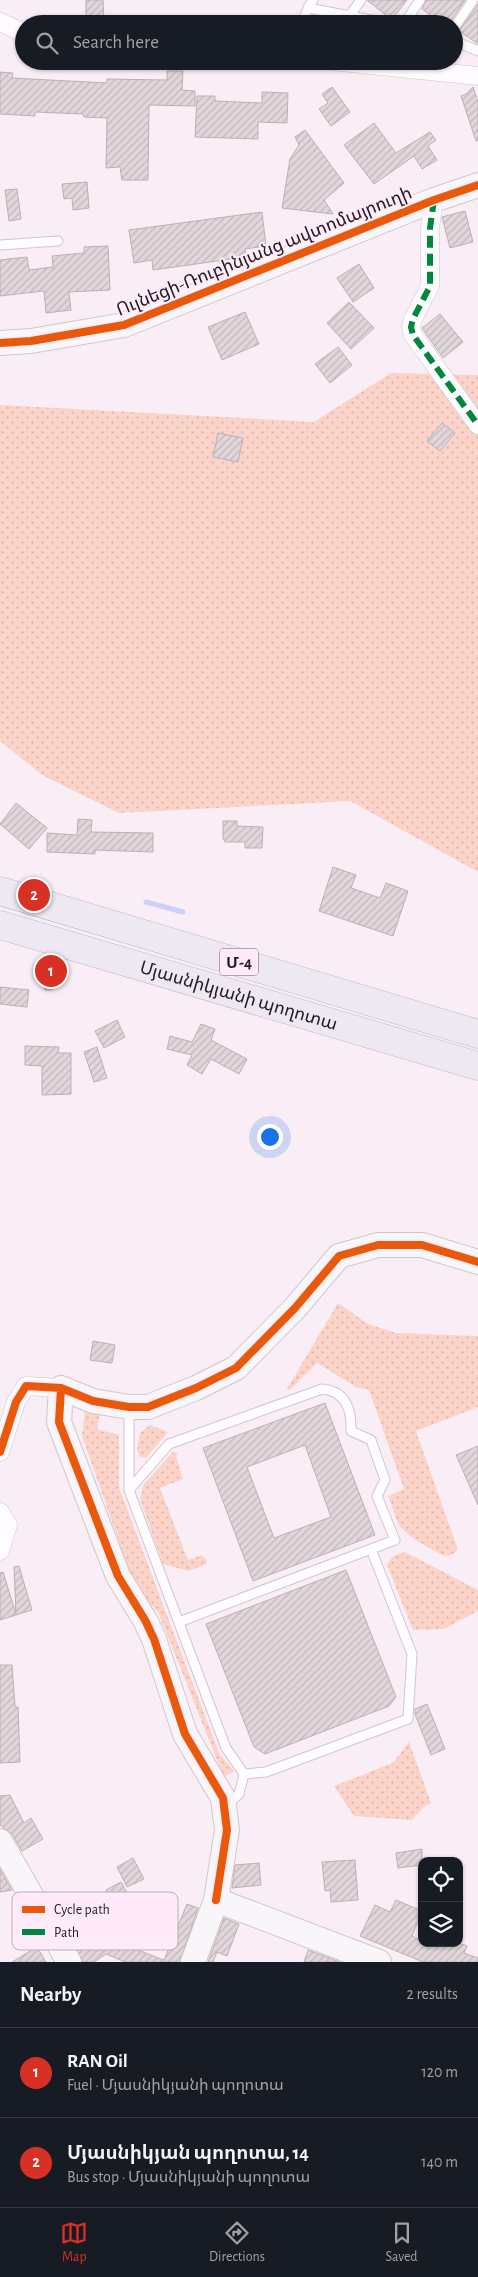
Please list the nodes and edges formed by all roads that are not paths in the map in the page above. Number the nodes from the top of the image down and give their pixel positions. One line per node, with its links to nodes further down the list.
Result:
1 (361, 0): 5 (lane)
2 (420, 0): 6 (lane)
3 (473, 0): 7 (lane)
4 (310, 4): 5 (lane)
5 (350, 15)
6 (410, 15)
7 (463, 15)
8 (0, 22): 9 (street)
9 (15, 29)
10 (463, 45): 11 (lane)
11 (478, 51)
12 (420, 70): 13 (street)
13 (478, 76)
14 (478, 185): 15 (street, Ուլնեցի-Ռուբինյանց ավտոմայրուղի)
15 (434, 200): 18 (street, Ուլնեցի-Ռուբինյանց ավտոմայրուղի); 19 (street)
16 (58, 241): 17 (lane)
17 (0, 245)
18 (0, 343)
19 (478, 425)
20 (0, 892): 22 (highway, Մյասնիկյանի պողոտա / Մ-4)
21 (0, 925): 23 (highway, Մյասնիկյանի պողոտա / Մ-4)
22 (478, 1034)
23 (478, 1066)
24 (478, 1262): 26 (street)
25 (61, 1388): 26 (street); 27 (street); 34 (street)
26 (129, 1408): 28 (lane)
27 (0, 1452)
28 (129, 1490): 30 (lane); 32 (lane)
29 (0, 1512): 31 (street)
30 (371, 1548): 32 (lane); 33 (lane)
31 (0, 1551)
32 (179, 1622): 33 (lane)
33 (244, 1774): 34 (lane)
34 (225, 1807): 37 (street)
35 (0, 1841): 36 (street)
36 (29, 1892)
37 (216, 1900): 40 (street); 41 (street)
38 (62, 1950): 39 (street)
39 (69, 1962)
40 (193, 1962)
41 (379, 1962)

